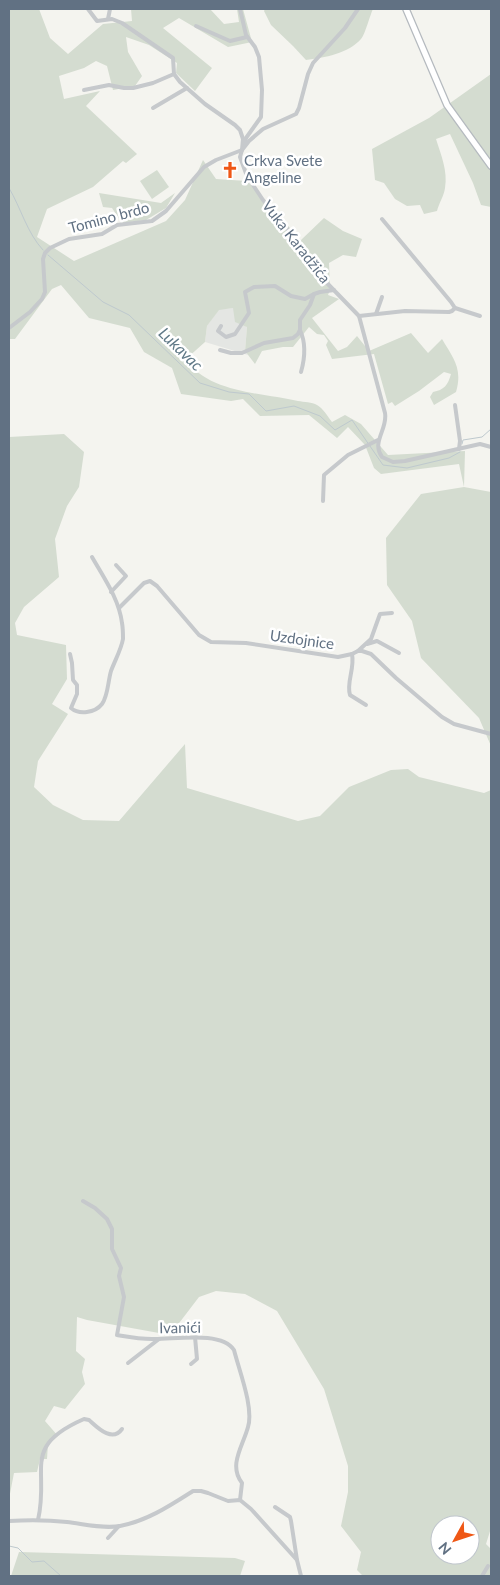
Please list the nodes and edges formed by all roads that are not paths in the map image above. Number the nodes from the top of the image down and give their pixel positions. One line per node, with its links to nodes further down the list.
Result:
1 (88, 9): 6 (street)
2 (110, 9): 6 (street)
3 (240, 9): 8 (street)
4 (358, 9): 13 (street)
5 (406, 9): 14 (street)
6 (108, 19): 9 (street)
7 (196, 26): 8 (street)
8 (248, 37): 13 (street)
9 (174, 74): 10 (street); 11 (street)
10 (187, 88): 12 (street); 13 (street)
11 (84, 90)
12 (153, 108)
13 (242, 150): 16 (street, Vuka Karadžića); 24 (street, Tomino brdo)
14 (491, 166)
15 (382, 219): 19 (street)
16 (334, 290): 17 (street); 21 (street)
17 (314, 294): 23 (street); 25 (street)
18 (382, 297): 20 (street)
19 (455, 308): 20 (street); 22 (street)
20 (376, 314): 21 (street)
21 (359, 316): 29 (street)
22 (480, 316)
23 (221, 326)
24 (9, 328)
25 (300, 330): 26 (street); 27 (street)
26 (220, 350)
27 (301, 372)
28 (454, 405): 31 (street)
29 (378, 440): 31 (street); 32 (street)
30 (491, 447): 31 (street)
31 (458, 449)
32 (323, 501)
33 (92, 557): 35 (street)
34 (116, 565): 35 (street)
35 (111, 592): 36 (street)
36 (118, 608): 41 (street); 42 (street, Uzdojnice)
37 (392, 613): 38 (street)
38 (366, 644): 39 (street, Uzdojnice); 40 (street)
39 (358, 651): 42 (street, Uzdojnice); 44 (street)
40 (399, 653)
41 (70, 654)
42 (352, 654): 43 (street)
43 (366, 705)
44 (491, 734)
45 (83, 1201): 47 (street, Ivanići)
46 (195, 1337): 47 (street, Ivanići); 49 (street); 51 (street, Ivanići)
47 (159, 1339): 48 (street)
48 (128, 1363)
49 (191, 1364)
50 (122, 1429): 53 (street)
51 (240, 1500): 55 (street); 57 (street)
52 (275, 1507): 57 (street)
53 (38, 1520): 54 (street); 55 (street)
54 (9, 1521)
55 (118, 1526): 56 (street)
56 (108, 1538)
57 (297, 1560): 59 (street)
58 (488, 1566): 60 (street)
59 (301, 1576)
60 (482, 1576)

